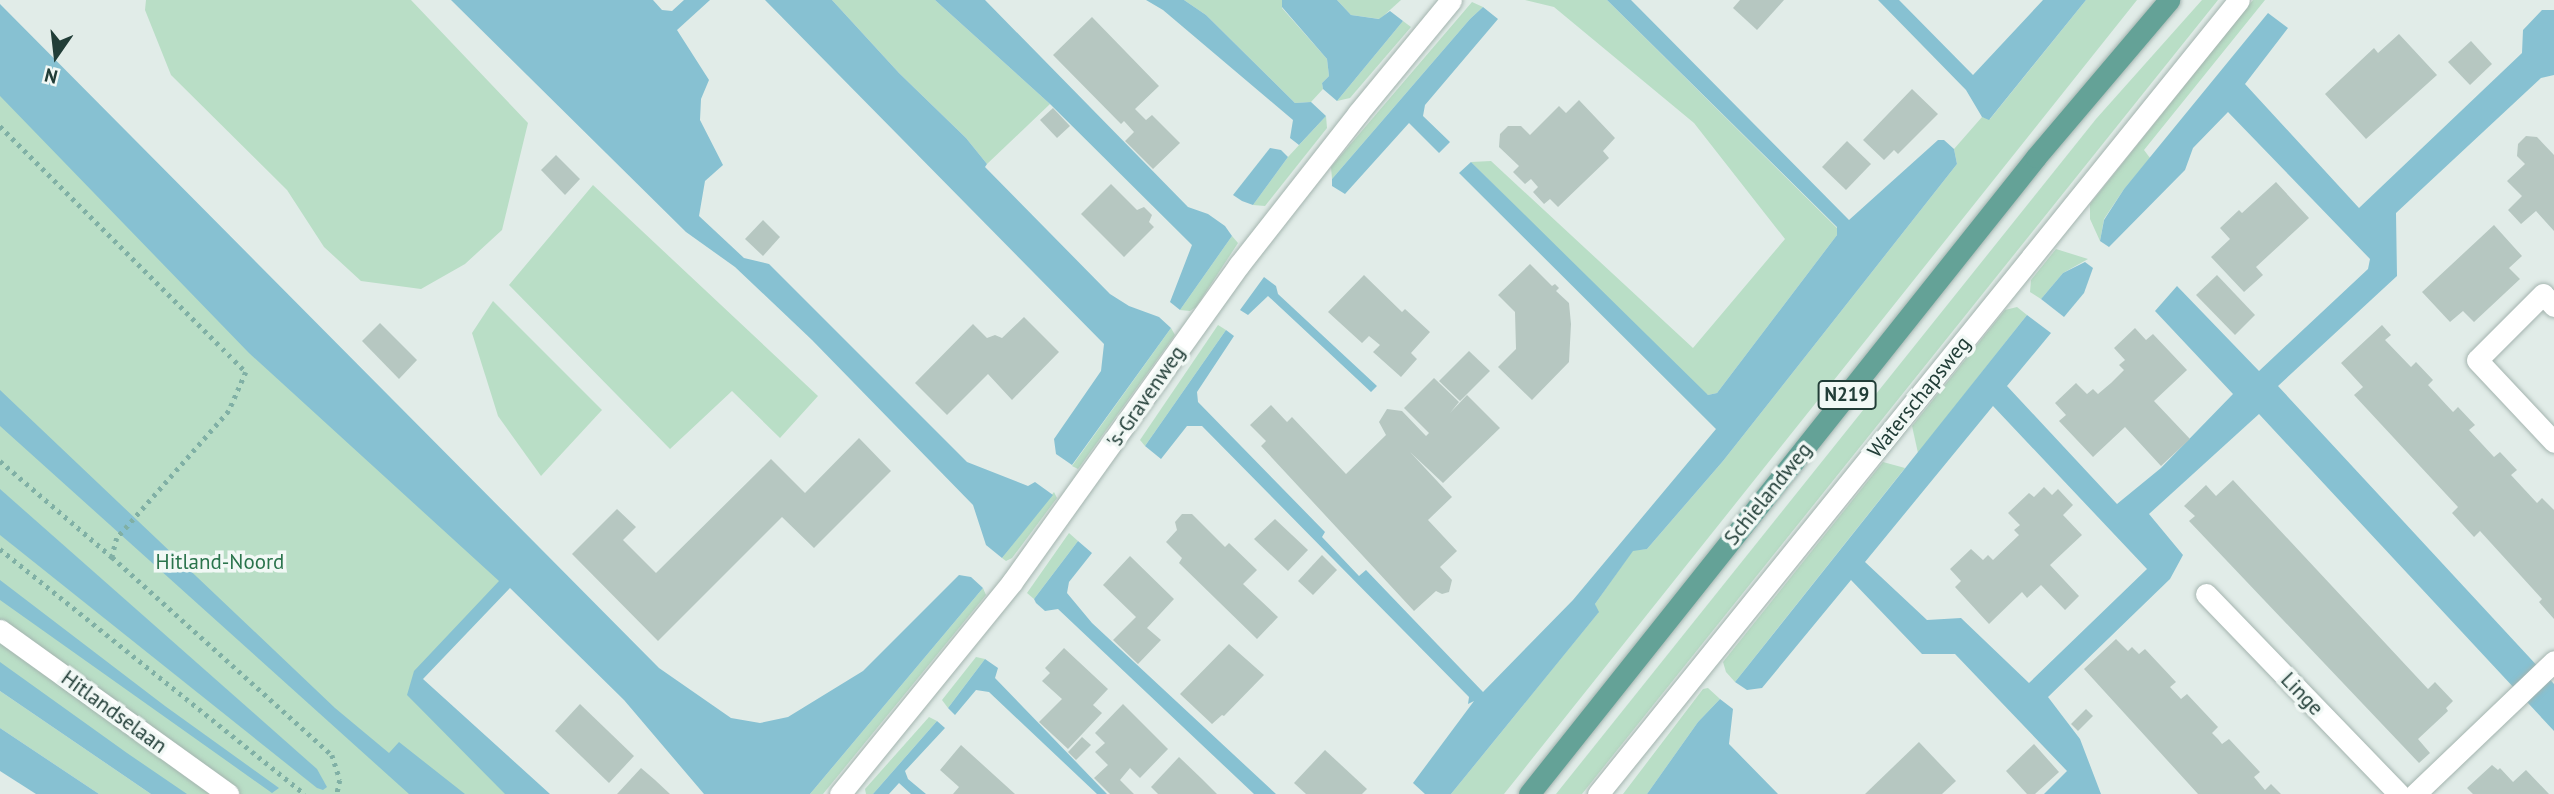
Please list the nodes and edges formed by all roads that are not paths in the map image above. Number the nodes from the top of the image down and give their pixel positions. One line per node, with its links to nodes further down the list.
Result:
1 (1451, 0): 10 (street, 's-Gravenweg)
2 (2169, 0): 11 (main road, Schielandweg / N219)
3 (2239, 0): 12 (street, Waterschapsweg)
4 (2554, 306): 5 (street)
5 (2554, 442)
6 (2206, 594): 13 (street, Linge)
7 (0, 630): 9 (street, Hitlandselaan)
8 (2554, 661): 14 (street)
9 (228, 794)
10 (840, 794)
11 (1529, 794)
12 (1598, 794)
13 (2399, 794)
14 (2415, 794)

